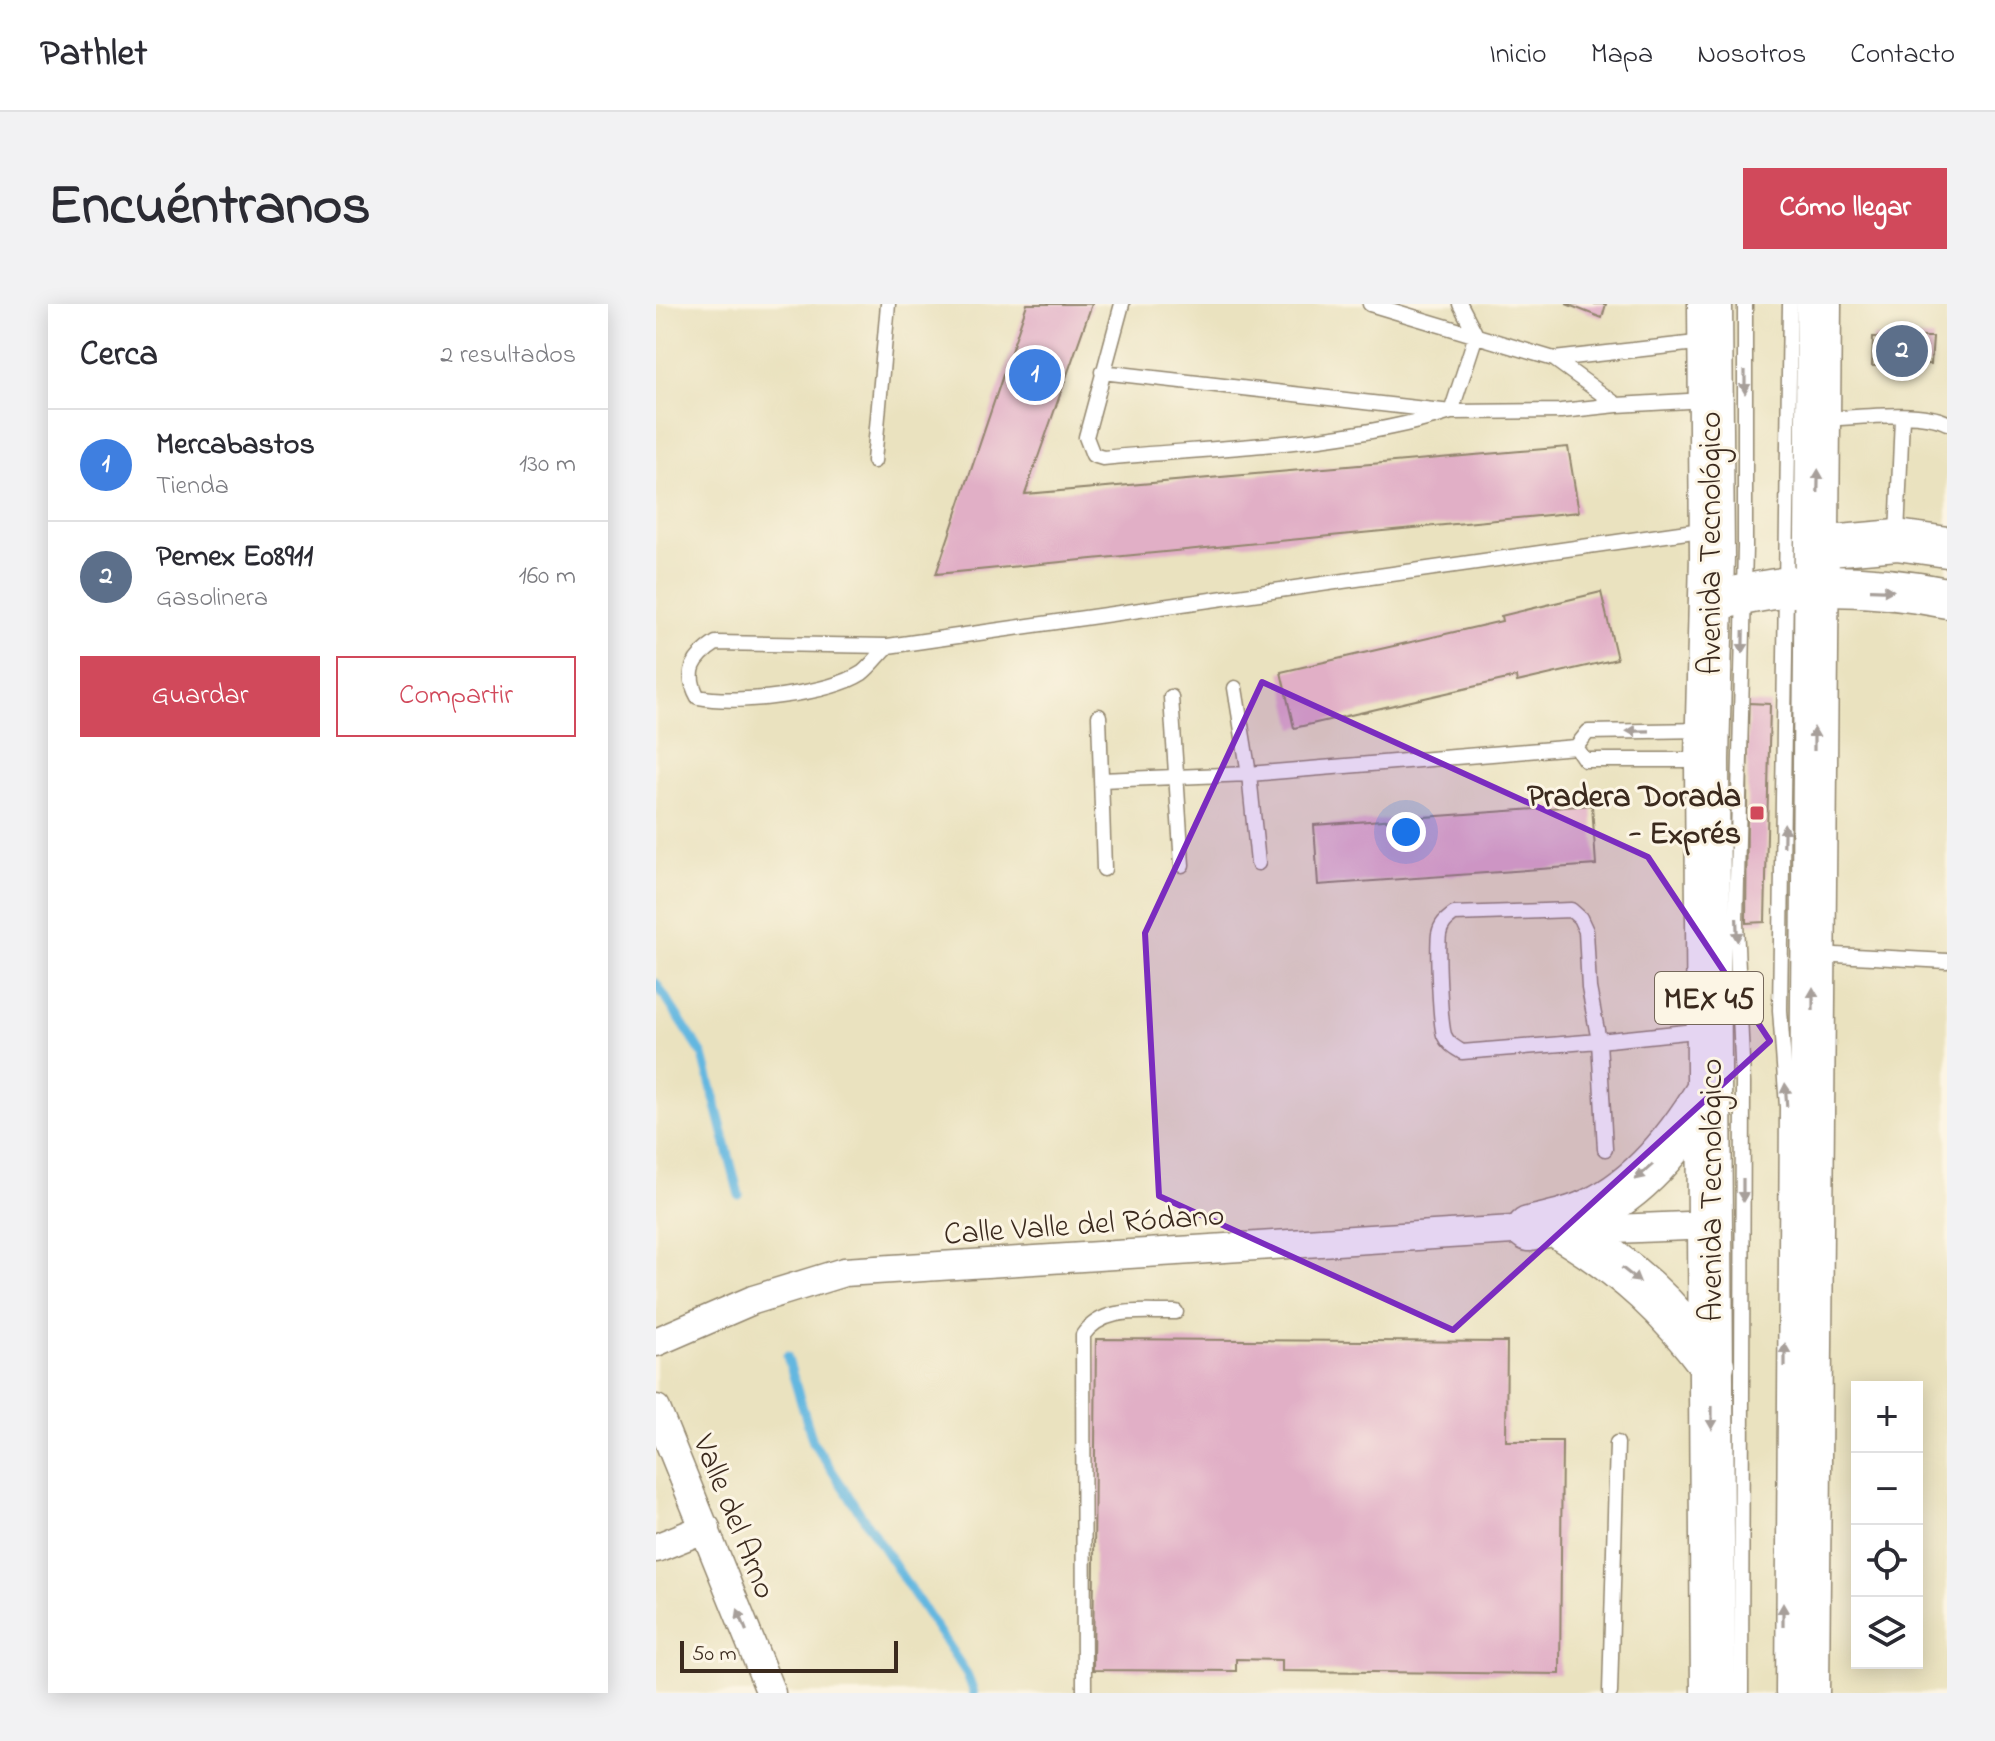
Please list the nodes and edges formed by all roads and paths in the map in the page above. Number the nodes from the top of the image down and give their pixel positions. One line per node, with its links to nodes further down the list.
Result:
1 (888, 304): 18 (lane)
2 (1122, 304): 11 (lane)
3 (1370, 304): 9 (lane)
4 (1460, 304): 9 (lane)
5 (1745, 304): 23 (lane, one-way to 23)
6 (1790, 304): 22 (lane)
7 (1819, 304): 16 (main road)
8 (1710, 323): 10 (lane); 12 (main road, Avenida Tecnológico / MEX 45)
9 (1476, 335): 10 (lane); 14 (lane)
10 (1554, 359): 13 (lane)
11 (1102, 372): 14 (lane); 14 (lane)
12 (1710, 400): 13 (lane); 19 (main road, Avenida Tecnológico / MEX 45)
13 (1617, 405): 14 (lane)
14 (1451, 412)
15 (1902, 417): 16 (lane); 17 (lane); 20 (lane)
16 (1818, 419): 22 (main road, one-way to 16)
17 (1947, 423)
18 (874, 461)
19 (1712, 529): 23 (main road, Avenida Tecnológico / MEX 45); 25 (lane)
20 (1897, 540): 21 (street); 22 (street)
21 (1947, 547)
22 (1808, 574): 23 (street); 24 (street, one-way to 24); 37 (main road, one-way to 22); 53 (lane, one-way to 22)
23 (1728, 598): 29 (main road, Avenida Tecnológico / MEX 45); 52 (lane, one-way to 52)
24 (1947, 598)
25 (888, 646): 25 (lane)
26 (1235, 688): 31 (lane)
27 (1171, 697): 32 (lane)
28 (1099, 716): 33 (lane)
29 (1708, 745): 30 (lane); 30 (lane, one-way to 30); 39 (main road, Avenida Tecnológico / MEX 45)
30 (1576, 747): 31 (lane)
31 (1249, 774): 32 (lane); 34 (lane)
32 (1176, 776): 33 (lane); 35 (lane)
33 (1101, 780): 36 (lane)
34 (1258, 863)
35 (1182, 865)
36 (1104, 869)
37 (1813, 954): 38 (lane); 53 (main road, one-way to 37)
38 (1947, 961)
39 (1709, 1029): 40 (lane); 41 (main road, Avenida Tecnológico / MEX 45)
40 (1599, 1041): 40 (lane); 42 (lane)
41 (1709, 1090): 43 (main road, Avenida Tecnológico / MEX 45); 44 (main road, one-way to 44)
42 (1605, 1149)
43 (1711, 1225): 44 (street, Calle Valle del Ródano); 47 (main road, Avenida Tecnológico / MEX 45)
44 (1548, 1230): 46 (street, Calle Valle del Ródano); 47 (main road, one-way to 47)
45 (1176, 1312): 55 (lane)
46 (656, 1342)
47 (1712, 1365): 52 (main road, Avenida Tecnológico / MEX 45, one-way to 52)
48 (656, 1409): 50 (street, Valle del Arno)
49 (1617, 1443): 56 (lane)
50 (706, 1528): 51 (street); 54 (street, Valle del Arno, one-way to 50)
51 (656, 1548)
52 (1723, 1691)
53 (1800, 1692)
54 (771, 1693)
55 (1084, 1693)
56 (1610, 1693)

